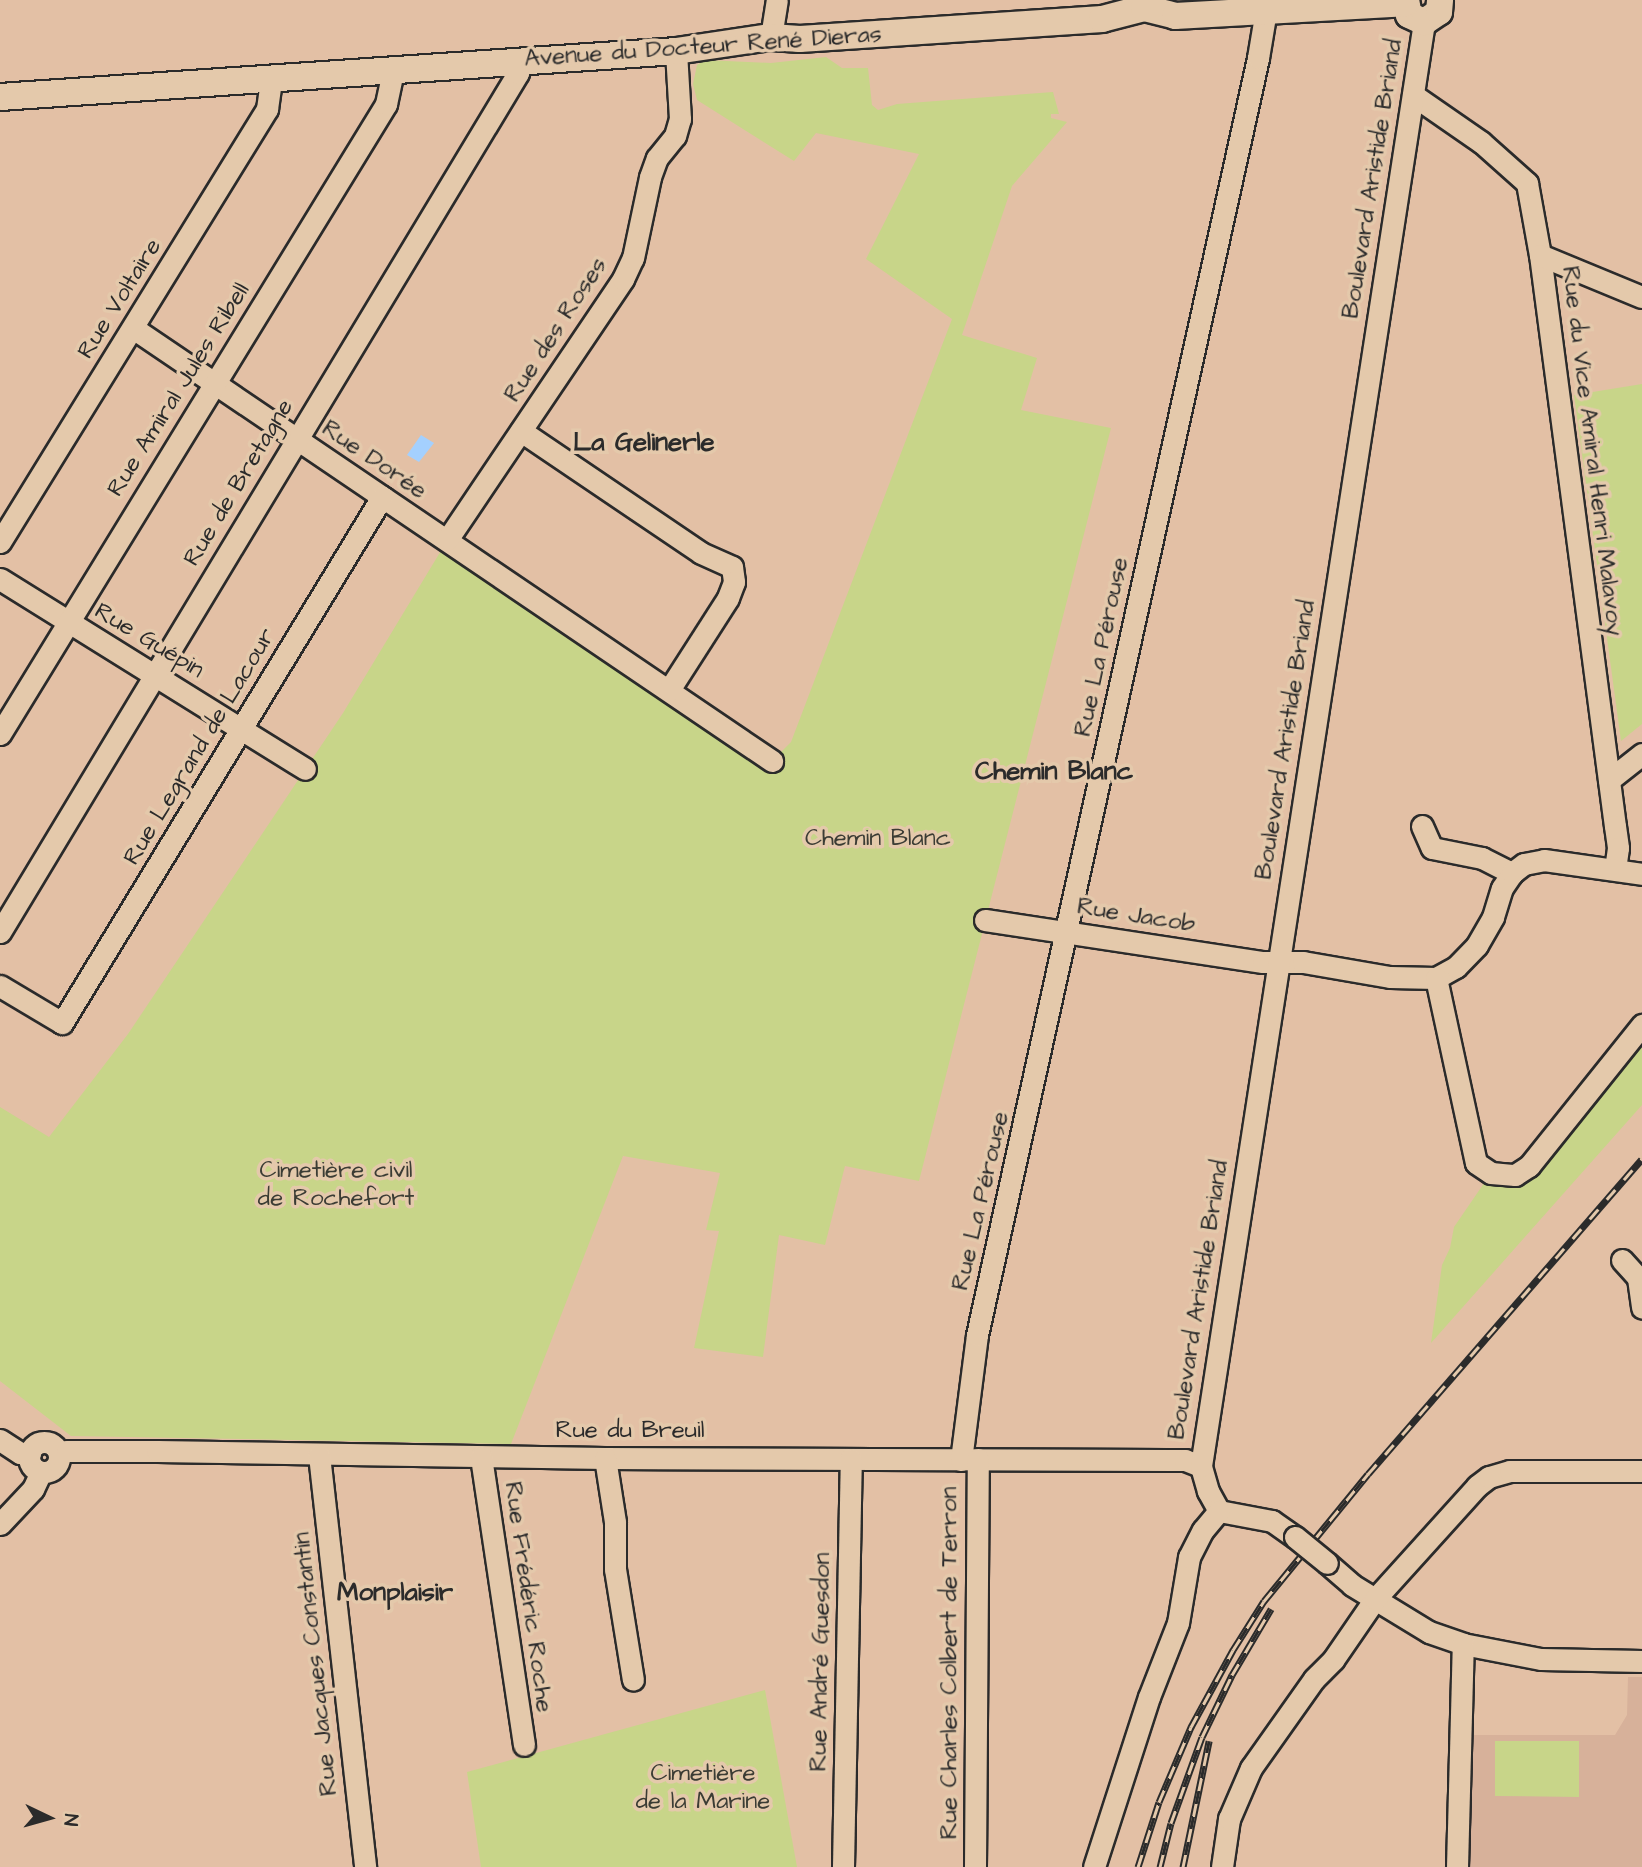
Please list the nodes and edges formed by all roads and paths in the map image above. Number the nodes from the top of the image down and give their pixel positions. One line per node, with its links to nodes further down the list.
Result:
1 (777, 0): 6 (street)
2 (1446, 0): 4 (main road, Avenue du Docteur René Dieras)
3 (1144, 4): 5 (main road, Avenue du Docteur René Dieras); 6 (main road, Avenue du Docteur René Dieras)
4 (1423, 5): 5 (main road, Avenue du Docteur René Dieras); 11 (street, Boulevard Aristide Briand)
5 (1266, 10): 38 (street, Rue La Pérouse)
6 (771, 37): 7 (main road, Avenue du Docteur René Dieras)
7 (676, 51): 8 (main road, Avenue du Docteur René Dieras); 17 (street, Rue des Roses)
8 (521, 61): 9 (main road, Avenue du Docteur René Dieras); 18 (street, Rue de Bretagne)
9 (393, 70): 10 (main road, Avenue du Docteur René Dieras); 16 (street, Rue Amiral Jules Ribell)
10 (271, 79): 12 (main road, Avenue du Docteur René Dieras); 15 (street, Rue Voltaire)
11 (1413, 95): 13 (street, Rue du Vice Amiral Henri Malavoy); 39 (street, Boulevard Aristide Briand)
12 (0, 97)
13 (1540, 256): 14 (street); 31 (street, Rue du Vice Amiral Henri Malavoy)
14 (1642, 297)
15 (134, 328): 16 (street, Rue Dorée); 21 (street, Rue Voltaire)
16 (215, 383): 18 (street, Rue Dorée); 23 (street, Rue Amiral Jules Ribell)
17 (521, 431): 20 (street, Rue des Roses); 25 (street)
18 (296, 439): 19 (street, Rue Dorée); 24 (street, Rue de Bretagne)
19 (382, 496): 20 (street, Rue Dorée); 26 (street, Rue Legrand de Lacour)
20 (447, 540): 25 (street, Rue Dorée)
21 (0, 541)
22 (0, 579): 23 (street, Rue Guépin)
23 (68, 622): 24 (street, Rue Guépin); 27 (street, Rue Amiral Jules Ribell)
24 (154, 675): 26 (street, Rue Guépin); 37 (street, Rue de Bretagne)
25 (669, 691): 29 (street, Rue Dorée)
26 (242, 729): 30 (street, Rue Guépin); 41 (street, Rue Legrand de Lacour)
27 (0, 734)
28 (1642, 754): 31 (street)
29 (772, 761)
30 (305, 769)
31 (1609, 780): 33 (street, Rue du Vice Amiral Henri Malavoy)
32 (1422, 827): 34 (street)
33 (1615, 869): 34 (street); 35 (street)
34 (1512, 873): 40 (street)
35 (1642, 874)
36 (985, 920): 38 (street, Rue Jacob)
37 (0, 932)
38 (1068, 932): 39 (street, Rue Jacob); 50 (street, Rue La Pérouse)
39 (1278, 960): 40 (street, Rue Jacob); 52 (street, Boulevard Aristide Briand)
40 (1436, 978): 42 (street)
41 (0, 986)
42 (1642, 1025)
43 (1622, 1260): 44 (street)
44 (1642, 1308)
45 (0, 1440): 51 (street)
46 (319, 1455): 47 (street, Rue du Breuil); 51 (street, Rue du Breuil); 61 (street, Rue Jacques Constantin)
47 (481, 1457): 48 (street, Rue du Breuil); 60 (street, Rue Frédéric Roche)
48 (605, 1458): 49 (street, Rue du Breuil); 59 (street)
49 (851, 1459): 50 (street, Rue du Breuil); 62 (street, Rue André Guesdon)
50 (969, 1460): 52 (street, Rue du Breuil); 63 (street, Rue Charles Colbert de Terron)
51 (36, 1463): 55 (street)
52 (1201, 1466): 54 (street)
53 (1642, 1471): 56 (street)
54 (1219, 1511): 56 (street, bridge); 64 (street)
55 (0, 1524)
56 (1375, 1599): 57 (street); 65 (street)
57 (1463, 1644): 58 (street); 66 (street)
58 (1642, 1661)
59 (633, 1680)
60 (524, 1745)
61 (365, 1867)
62 (844, 1867)
63 (975, 1867)
64 (1094, 1867)
65 (1222, 1867)
66 (1457, 1867)

